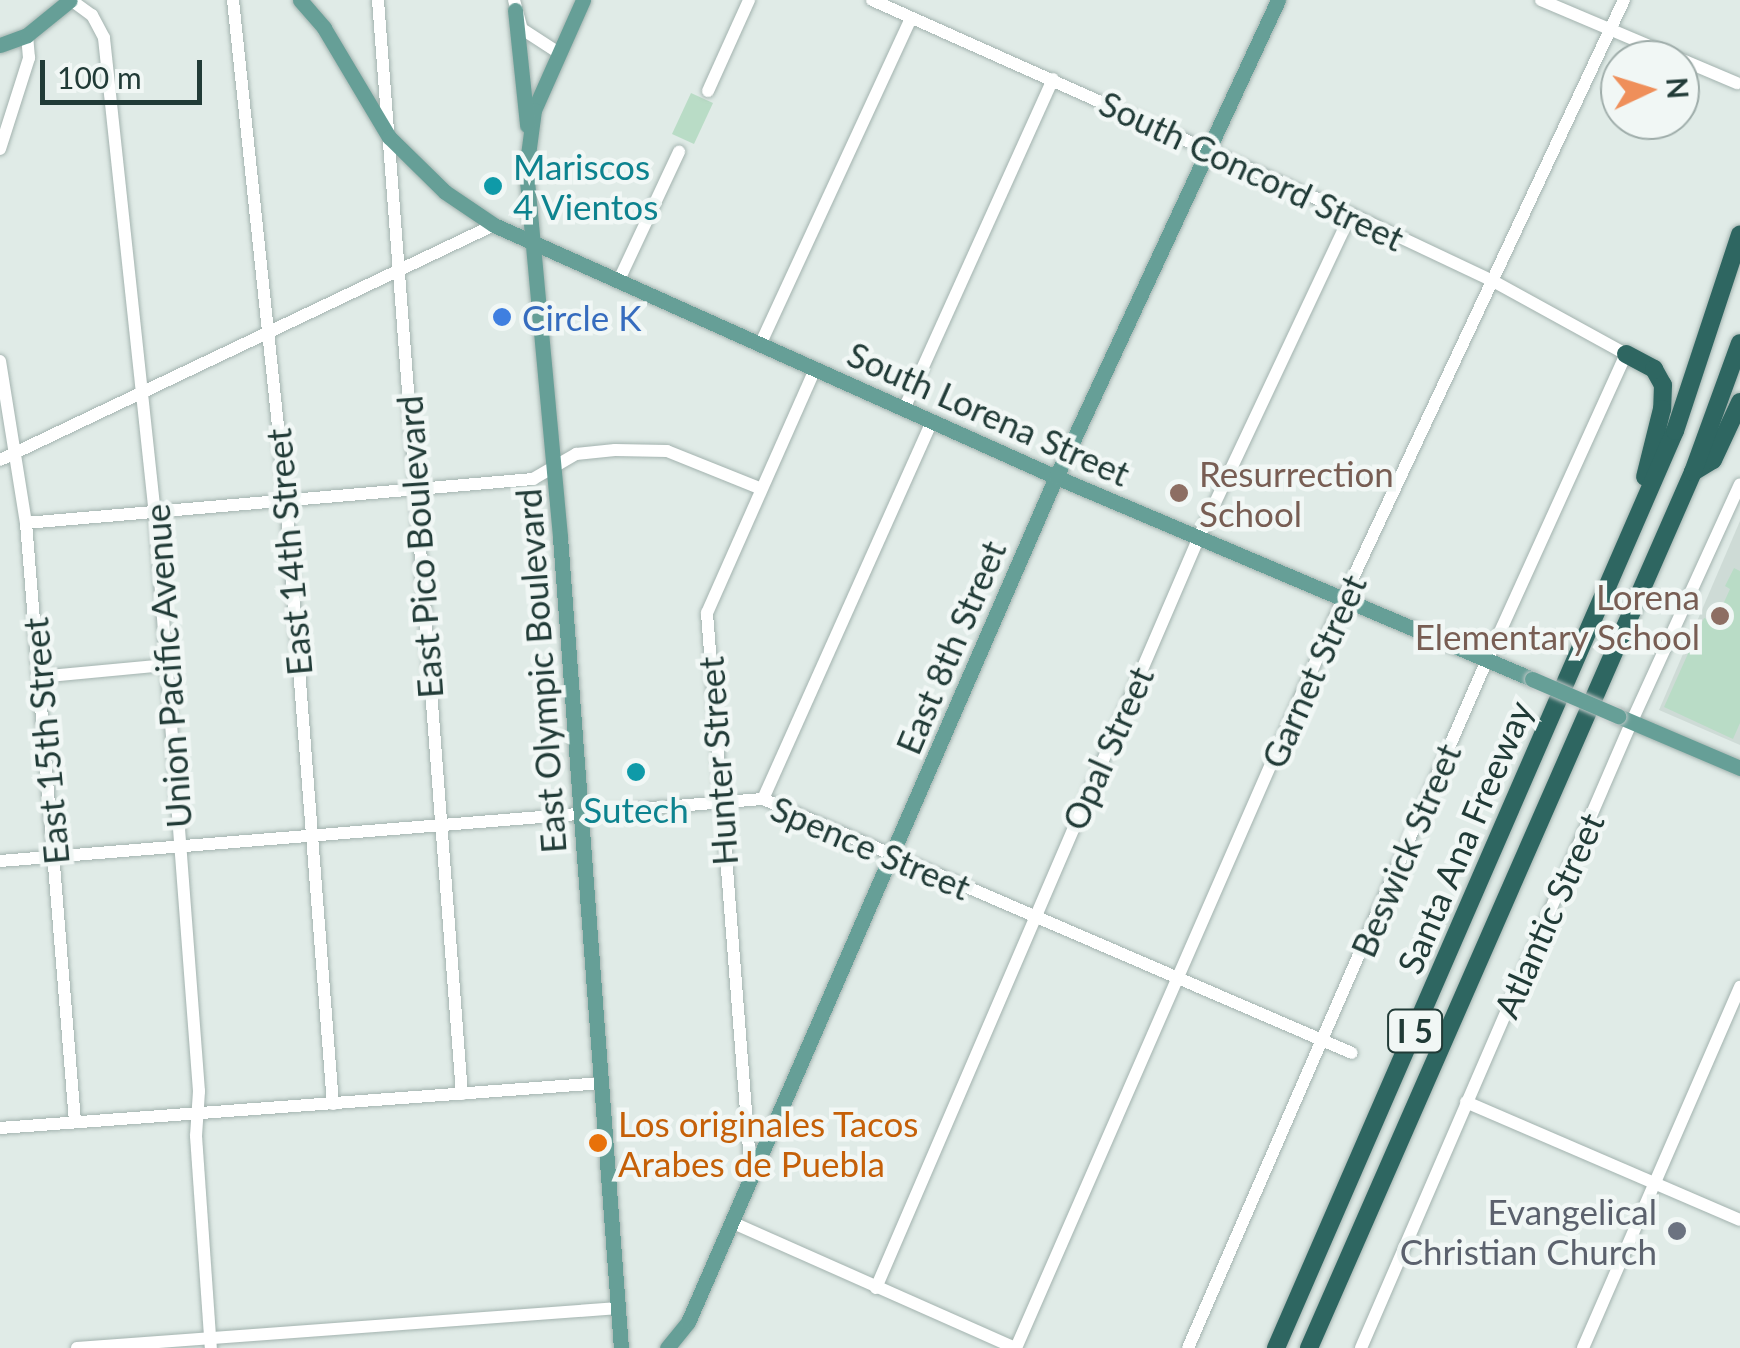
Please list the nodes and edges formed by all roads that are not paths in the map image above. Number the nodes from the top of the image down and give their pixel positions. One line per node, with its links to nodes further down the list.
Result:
1 (70, 0): 14 (main road); 38 (street, Union Pacific Avenue)
2 (233, 0): 32 (street, East 14th Street)
3 (300, 0): 21 (main road, South Lorena Street)
4 (378, 0): 21 (street, East Pico Boulevard)
5 (583, 0): 16 (main road, East Olympic Boulevard)
6 (750, 0): 19 (street)
7 (872, 0): 12 (street, South Concord Street)
8 (1278, 0): 22 (main road, East 8th Street)
9 (1541, 0): 13 (street)
10 (1624, 0): 13 (street, Garnet Street)
11 (514, 5): 16 (street); 20 (main road)
12 (911, 18): 17 (street, South Concord Street); 34 (street)
13 (1610, 30): 18 (street); 30 (street, Garnet Street)
14 (27, 35): 15 (main road); 23 (street)
15 (0, 45)
16 (558, 52): 20 (main road, East Olympic Boulevard)
17 (1053, 79): 22 (street, South Concord Street); 40 (street)
18 (1738, 83)
19 (708, 91)
20 (528, 135): 28 (main road, East Olympic Boulevard)
21 (390, 137): 26 (main road, South Lorena Street); 29 (street, East Pico Boulevard)
22 (1209, 148): 25 (street, South Concord Street); 45 (main road, East 8th Street)
23 (0, 149)
24 (679, 152): 31 (street)
25 (1352, 214): 30 (street, South Concord Street); 53 (street, Opal Street)
26 (494, 225): 28 (main road, South Lorena Street); 29 (street)
27 (1740, 234): 52 (highway, Santa Ana Freeway / I 5)
28 (533, 243): 31 (main road, South Lorena Street); 43 (main road, East Olympic Boulevard)
29 (399, 271): 32 (street); 48 (street, East Pico Boulevard)
30 (1492, 281): 35 (street, South Concord Street); 54 (street, Garnet Street)
31 (618, 282): 34 (main road, South Lorena Street)
32 (268, 334): 38 (street); 49 (street, East 14th Street)
33 (1740, 343): 44 (highway, Santa Ana Freeway / I 5)
34 (760, 344): 37 (main road, South Lorena Street)
35 (1626, 354): 52 (highway); 55 (street, Beswick Street)
36 (0, 361): 42 (street, East 15th Street)
37 (814, 369): 40 (main road, South Lorena Street); 47 (street, Hunter Street)
38 (142, 389): 42 (street); 50 (street, Union Pacific Avenue)
39 (1740, 402): 44 (highway)
40 (904, 409): 41 (main road, South Lorena Street)
41 (932, 421): 45 (main road, South Lorena Street); 60 (street)
42 (6, 457): 51 (street, East 15th Street)
43 (554, 470): 47 (street); 48 (street); 62 (main road, East Olympic Boulevard)
44 (1693, 472): 96 (highway, Santa Ana Freeway / I 5)
45 (1056, 477): 53 (main road, South Lorena Street); 66 (main road, East 8th Street)
46 (1740, 484): 58 (street, Atlantic Street)
47 (760, 488): 61 (street, Hunter Street)
48 (414, 490): 49 (street); 63 (street, East Pico Boulevard)
49 (286, 502): 50 (street); 64 (street, East 14th Street)
50 (155, 513): 51 (street); 56 (street, Union Pacific Avenue)
51 (26, 523): 57 (street, East 15th Street)
52 (1633, 528): 95 (highway, Santa Ana Freeway / I 5)
53 (1198, 537): 54 (main road, South Lorena Street); 69 (street, Opal Street)
54 (1343, 598): 55 (main road, South Lorena Street); 70 (street, Garnet Street)
55 (1487, 660): 58 (main road, South Lorena Street, bridge); 72 (street, Beswick Street)
56 (166, 664): 57 (street); 65 (street, Union Pacific Avenue)
57 (39, 676): 67 (street, East 15th Street)
58 (1625, 718): 59 (main road, South Lorena Street); 76 (street, Atlantic Street)
59 (1740, 768)
60 (763, 799): 61 (street, Spence Street); 66 (street, Spence Street)
61 (718, 800): 62 (street, Spence Street); 81 (street, Hunter Street)
62 (581, 812): 63 (street, Spence Street); 74 (main road, East Olympic Boulevard)
63 (440, 823): 64 (street, Spence Street); 75 (street, East Pico Boulevard)
64 (312, 834): 65 (street, Spence Street); 77 (street, East 14th Street)
65 (180, 845): 67 (street, Spence Street); 78 (street, Union Pacific Avenue)
66 (892, 855): 69 (street, Spence Street); 81 (main road, East 8th Street)
67 (55, 857): 68 (street, Spence Street); 79 (street, East 15th Street)
68 (0, 862)
69 (1034, 915): 70 (street, Spence Street); 85 (street, Opal Street)
70 (1178, 980): 72 (street, Spence Street); 93 (street, Garnet Street)
71 (1740, 986): 82 (street)
72 (1322, 1042): 73 (street, Spence Street); 94 (street, Beswick Street)
73 (1352, 1053)
74 (602, 1084): 75 (street); 86 (main road, East Olympic Boulevard)
75 (462, 1094): 77 (street)
76 (1466, 1102): 82 (street); 97 (street, Atlantic Street)
77 (333, 1104): 78 (street)
78 (197, 1113): 79 (street); 88 (street, Union Pacific Avenue)
79 (76, 1122): 80 (street)
80 (0, 1128)
81 (751, 1175): 84 (main road, East 8th Street)
82 (1654, 1183): 83 (street); 98 (street)
83 (1740, 1220)
84 (731, 1222): 85 (street); 87 (main road, East 8th Street)
85 (876, 1288): 93 (street)
86 (619, 1308): 88 (street); 90 (main road, East Olympic Boulevard)
87 (688, 1322): 91 (main road, East 8th Street); 92 (main road, East 8th Street)
88 (210, 1343): 89 (street)
89 (77, 1348)
90 (621, 1348)
91 (668, 1348)
92 (683, 1348)
93 (1016, 1348)
94 (1188, 1348)
95 (1276, 1348)
96 (1309, 1348)
97 (1361, 1348)
98 (1583, 1348)

